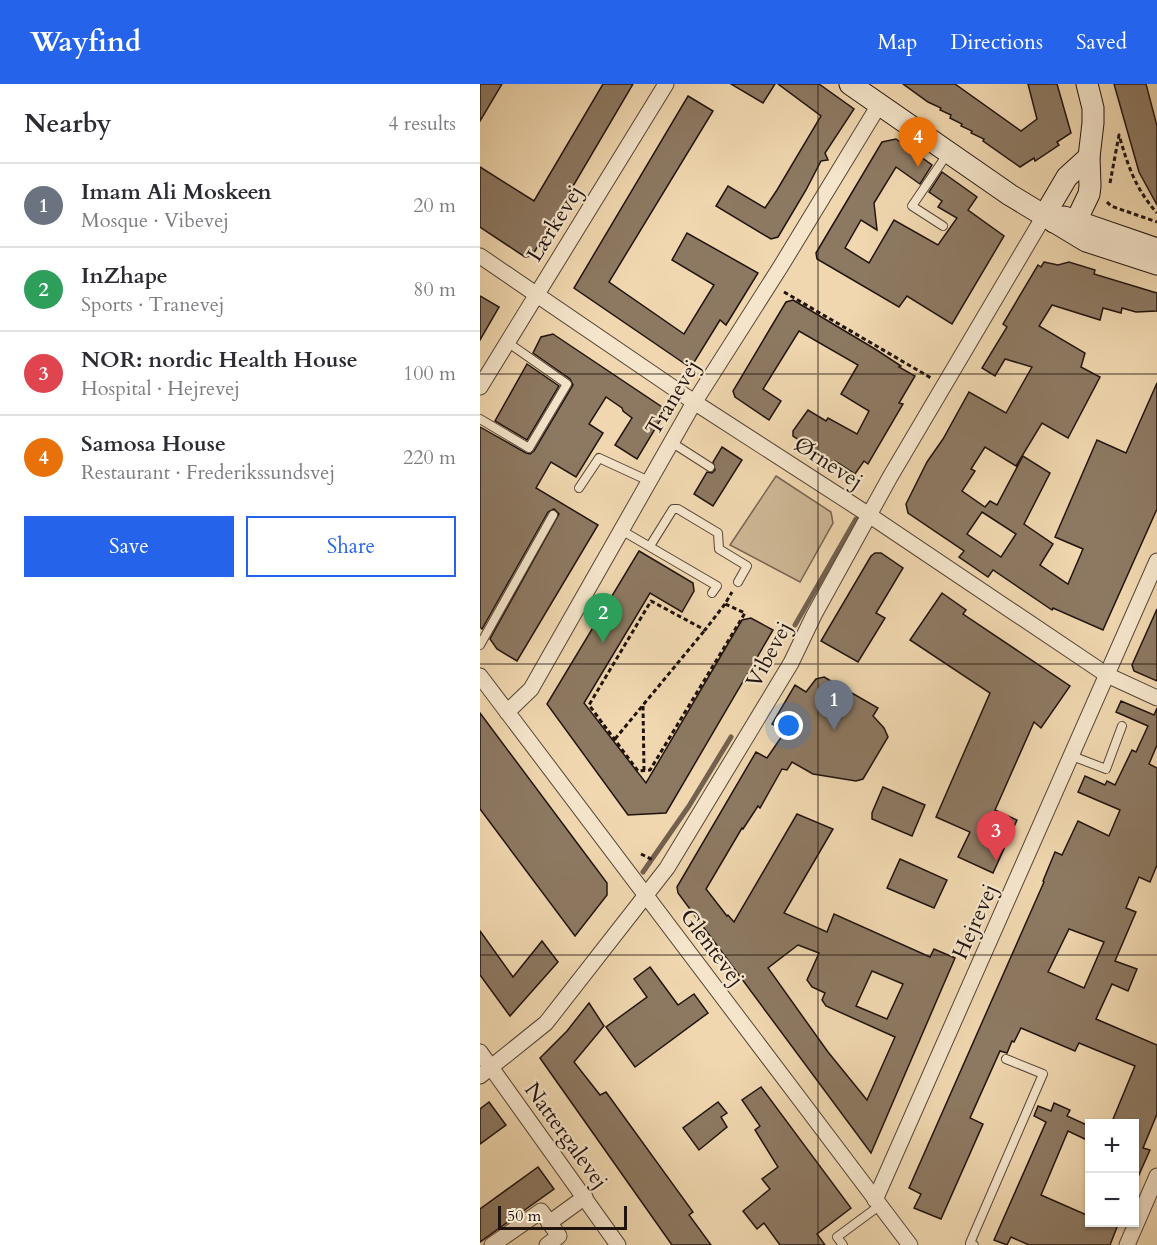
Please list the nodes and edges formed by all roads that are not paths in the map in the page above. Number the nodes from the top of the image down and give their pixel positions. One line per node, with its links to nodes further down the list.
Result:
1 (666, 84): 13 (street, Lærkevej)
2 (850, 84): 4 (street)
3 (1087, 84): 6 (street)
4 (879, 105): 5 (street); 16 (street, Tranevej)
5 (949, 152): 7 (street); 9 (lane)
6 (1089, 157): 7 (street); 8 (street)
7 (1049, 216): 8 (street); 12 (street); 23 (street, Vibevej)
8 (1076, 221): 10 (street)
9 (943, 226)
10 (1157, 249)
11 (480, 256): 13 (street, Ørnevej)
12 (1157, 264)
13 (537, 294): 14 (street, Lærkevej); 16 (street, Ørnevej)
14 (507, 342): 15 (street, Lærkevej); 17 (lane)
15 (480, 387)
16 (694, 402): 18 (street, Tranevej); 23 (street, Ørnevej)
17 (480, 419)
18 (671, 442): 19 (lane); 20 (street, Tranevej)
19 (710, 467)
20 (649, 481): 21 (lane); 24 (street, Tranevej)
21 (579, 488)
22 (553, 515): 29 (lane)
23 (869, 515): 30 (street, Ørnevej); 36 (street, Vibevej)
24 (621, 530): 25 (lane); 33 (street, Tranevej)
25 (650, 546): 27 (lane); 28 (lane)
26 (1157, 561): 30 (street, Hejrevej)
27 (738, 582)
28 (712, 593)
29 (480, 645)
30 (1107, 675): 32 (street, Ørnevej); 35 (street, Hejrevej)
31 (480, 676): 33 (street, Glentevej)
32 (1157, 699)
33 (507, 712): 36 (street, Glentevej)
34 (1122, 726): 35 (lane)
35 (1072, 756): 42 (street, Hejrevej)
36 (647, 896): 39 (street, Vibevej); 42 (street, Glentevej)
37 (480, 1052): 39 (street, Nattergalevej)
38 (1006, 1059): 49 (lane)
39 (485, 1072): 41 (street, Nattergalevej)
40 (1157, 1176): 50 (street)
41 (585, 1197): 43 (street); 46 (street, Nattergalevej)
42 (877, 1203): 47 (lane); 48 (street, Glentevej)
43 (549, 1223): 44 (street); 45 (street)
44 (492, 1245)
45 (547, 1245)
46 (618, 1245)
47 (843, 1245)
48 (910, 1245)
49 (974, 1245)
50 (1127, 1245)

